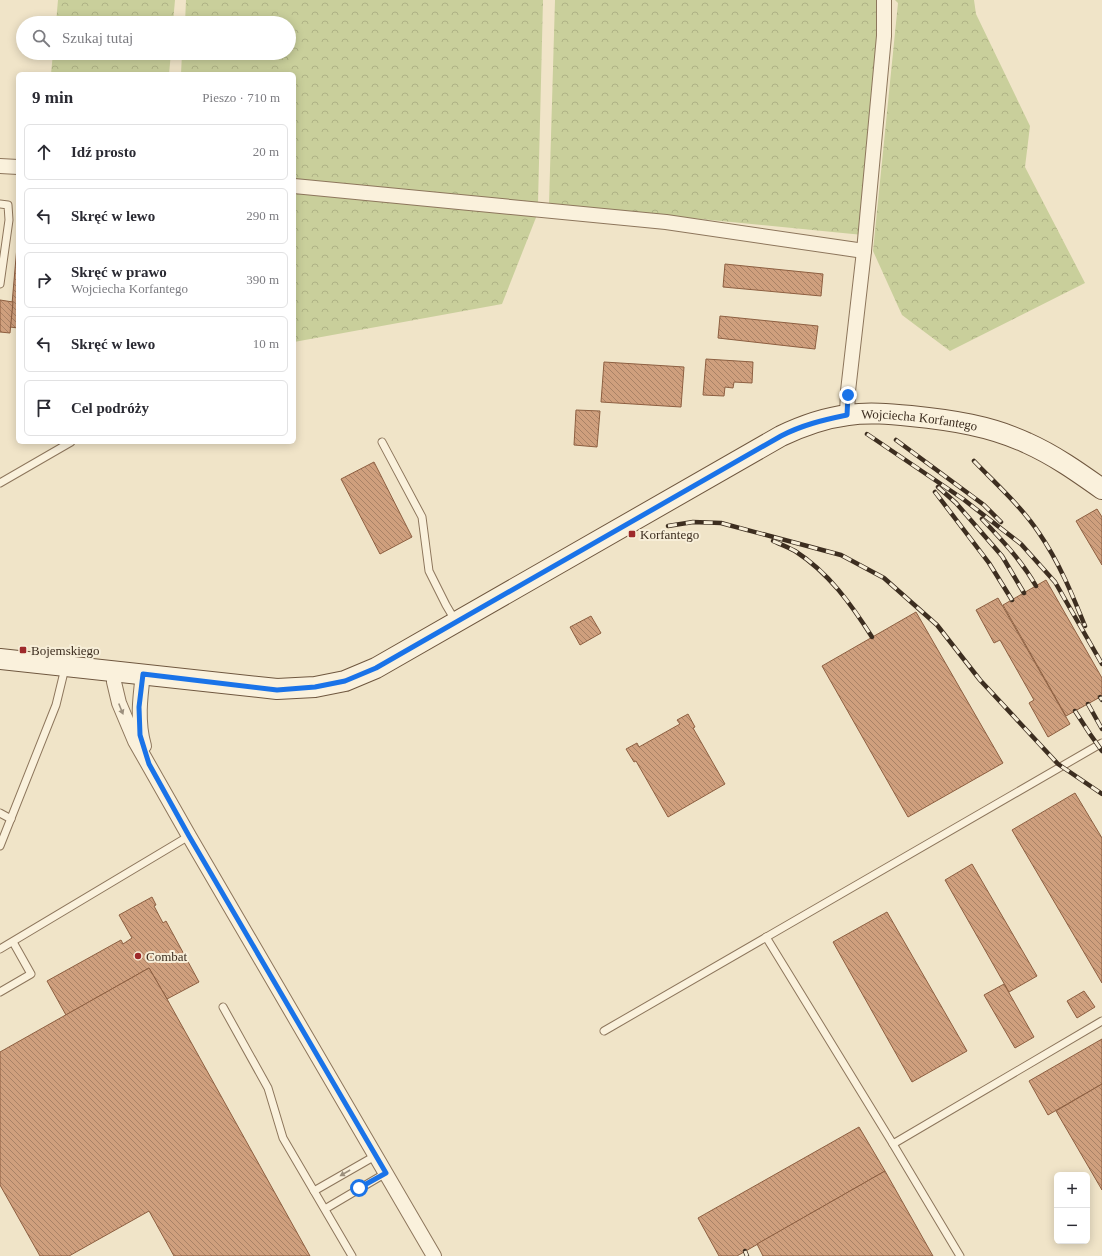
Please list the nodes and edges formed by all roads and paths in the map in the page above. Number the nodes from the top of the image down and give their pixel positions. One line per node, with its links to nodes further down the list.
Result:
1 (884, 0): 6 (street)
2 (0, 166): 3 (street)
3 (16, 167)
4 (296, 186): 6 (street)
5 (0, 204): 7 (lane)
6 (864, 251): 8 (street)
7 (0, 284)
8 (847, 415): 12 (street, Wojciecha Korfantego); 13 (street, Wojciecha Korfantego)
9 (382, 442): 13 (lane)
10 (68, 444): 11 (lane)
11 (0, 483)
12 (1102, 489)
13 (456, 622): 17 (street, Wojciecha Korfantego)
14 (0, 659): 15 (street, Wojciecha Korfantego)
15 (65, 666): 16 (street, Wojciecha Korfantego); 21 (lane)
16 (114, 671): 17 (street, Wojciecha Korfantego); 19 (street, one-way to 19)
17 (143, 674): 19 (street)
18 (1102, 743): 24 (lane)
19 (149, 764): 22 (street)
20 (0, 813): 21 (lane)
21 (11, 819): 23 (lane)
22 (189, 836): 25 (lane); 32 (street)
23 (0, 846)
24 (766, 937): 30 (lane); 31 (lane)
25 (13, 942): 26 (lane); 27 (lane)
26 (0, 950)
27 (0, 992)
28 (223, 1007): 34 (lane)
29 (1102, 1021): 31 (lane)
30 (604, 1031)
31 (893, 1144): 38 (lane)
32 (375, 1156): 33 (street); 34 (lane, one-way to 34)
33 (386, 1173): 35 (lane); 37 (street)
34 (314, 1191): 35 (lane)
35 (325, 1209): 36 (lane)
36 (352, 1256)
37 (434, 1256)
38 (960, 1256)

